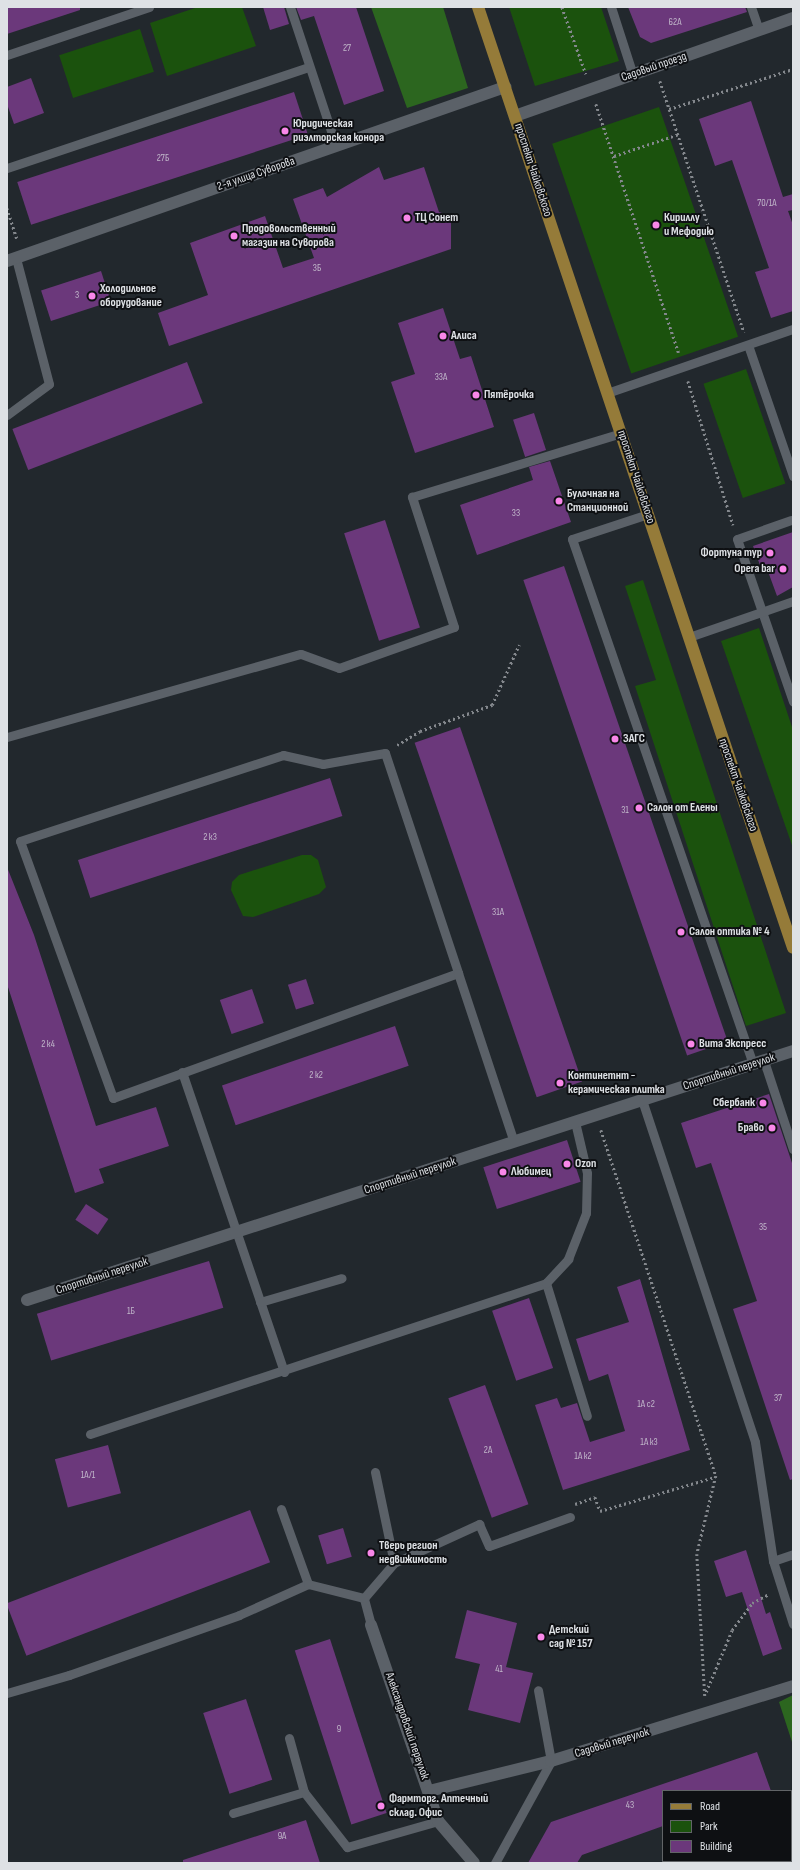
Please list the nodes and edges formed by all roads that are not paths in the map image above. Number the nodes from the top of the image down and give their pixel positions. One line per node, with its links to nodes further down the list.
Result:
1 (149, 7): 8 (lane)
2 (290, 7): 9 (lane)
3 (478, 7): 11 (main road, проспект Чайковского)
4 (611, 7): 10 (lane)
5 (752, 7): 7 (lane)
6 (793, 18): 7 (street, Садовый проезд)
7 (759, 30): 10 (street, Садовый проезд)
8 (7, 55)
9 (309, 67): 13 (lane); 14 (lane)
10 (633, 75): 12 (street, Садовый проезд)
11 (505, 87): 12 (main road, проспект Чайковского); 13 (street, 2-я улица Суворова)
12 (515, 116): 18 (main road, проспект Чайковского)
13 (336, 146): 15 (street, 2-я улица Суворова)
14 (7, 168)
15 (12, 260): 19 (lane)
16 (793, 329): 17 (lane)
17 (748, 345): 18 (lane); 21 (lane)
18 (607, 393): 20 (main road, проспект Чайковского)
19 (7, 415)
20 (621, 433): 22 (main road, проспект Чайковского); 28 (lane)
21 (793, 476)
22 (648, 514): 26 (main road, проспект Чайковского); 32 (lane)
23 (791, 520): 25 (lane)
24 (793, 601): 25 (lane)
25 (762, 612): 26 (lane); 27 (lane)
26 (689, 637): 29 (main road, проспект Чайковского)
27 (793, 702)
28 (7, 737)
29 (793, 948)
30 (458, 973): 33 (lane); 33 (lane); 36 (lane)
31 (793, 1051): 32 (street, Спортивный переулок)
32 (758, 1063): 34 (street, Спортивный переулок); 37 (lane)
33 (182, 1072): 38 (lane)
34 (642, 1100): 35 (street, Спортивный переулок); 50 (lane)
35 (575, 1122): 36 (street, Спортивный переулок); 40 (lane)
36 (514, 1142): 38 (street, Спортивный переулок)
37 (793, 1149)
38 (236, 1232): 41 (street, Спортивный переулок); 42 (lane)
39 (342, 1278): 42 (lane)
40 (546, 1283): 43 (lane); 44 (lane)
41 (27, 1300)
42 (260, 1302): 43 (lane)
43 (284, 1372): 45 (lane)
44 (587, 1416)
45 (90, 1434)
46 (375, 1472): 51 (lane)
47 (281, 1509): 52 (lane)
48 (570, 1517): 51 (lane)
49 (793, 1554): 50 (lane)
50 (773, 1561): 54 (lane)
51 (394, 1564): 53 (lane)
52 (308, 1584): 53 (lane); 58 (lane)
53 (364, 1598): 55 (lane)
54 (793, 1624)
55 (371, 1625): 61 (street, Александровский переулок)
56 (793, 1686): 60 (street, Садовый переулок)
57 (538, 1690): 60 (lane)
58 (7, 1693)
59 (289, 1738): 62 (lane)
60 (552, 1761): 61 (street, Садовый переулок); 66 (lane)
61 (429, 1791): 64 (street, Александровский переулок)
62 (304, 1792): 63 (lane); 64 (lane)
63 (233, 1813)
64 (438, 1821): 65 (street, Александровский переулок)
65 (474, 1863)
66 (495, 1863)

